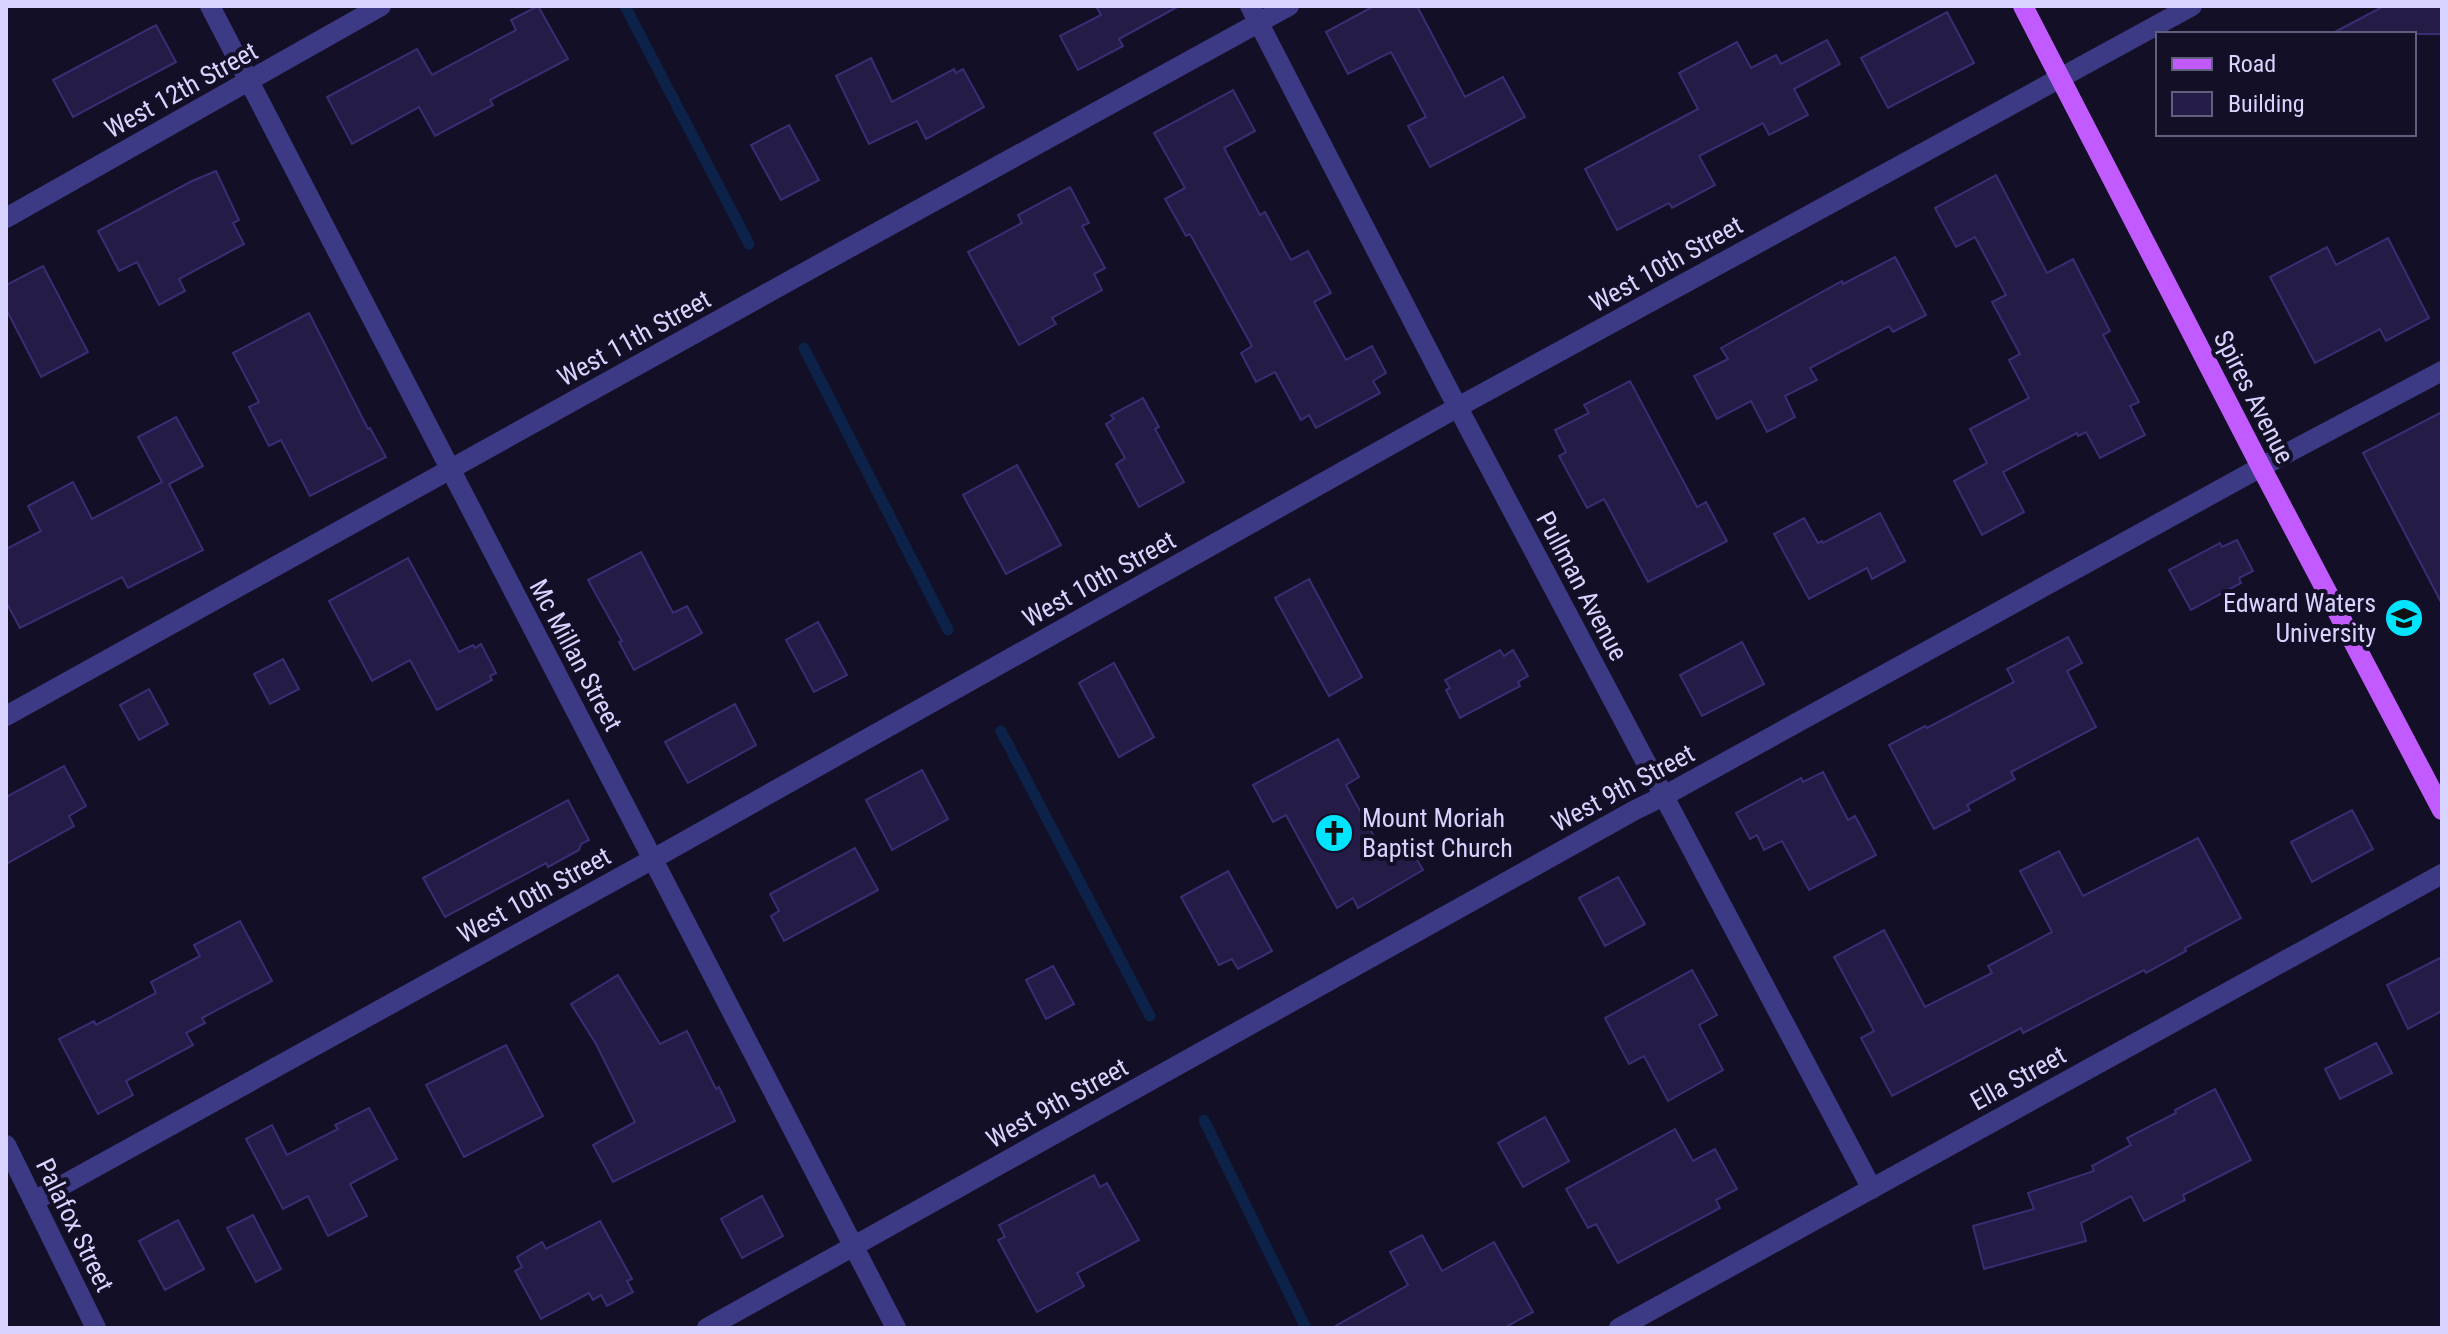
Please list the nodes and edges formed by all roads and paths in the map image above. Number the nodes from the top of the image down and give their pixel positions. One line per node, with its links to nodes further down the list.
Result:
1 (210, 6): 8 (street, Mc Millan Street)
2 (381, 6): 8 (street, West 12th Street)
3 (1289, 6): 6 (street, West 11th Street)
4 (2023, 6): 7 (main road, Spires Avenue)
5 (2192, 6): 7 (street, West 10th Street)
6 (1255, 14): 11 (street, Pullman Avenue); 13 (street, West 11th Street)
7 (2060, 77): 11 (street, West 10th Street); 12 (main road, Spires Avenue)
8 (249, 82): 9 (street, West 12th Street); 13 (street, Mc Millan Street)
9 (6, 218)
10 (2442, 371): 12 (street, West 9th Street)
11 (1458, 407): 15 (street, Pullman Avenue); 17 (street, West 10th Street)
12 (2261, 467): 15 (street, West 9th Street); 16 (main road, Spires Avenue)
13 (450, 471): 14 (street, West 11th Street); 17 (street, Mc Millan Street)
14 (6, 716)
15 (1664, 796): 20 (street, Pullman Avenue); 22 (street, West 9th Street)
16 (2442, 810)
17 (653, 859): 21 (street, West 10th Street); 22 (street, Mc Millan Street)
18 (2442, 874): 20 (street, Ella Street)
19 (6, 1145): 21 (street, Palafox Street)
20 (1872, 1189): 26 (street, Ella Street)
21 (34, 1201): 23 (street, Palafox Street)
22 (854, 1247): 24 (street, West 9th Street); 25 (street, Mc Millan Street)
23 (96, 1328)
24 (707, 1328)
25 (896, 1328)
26 (1619, 1328)

